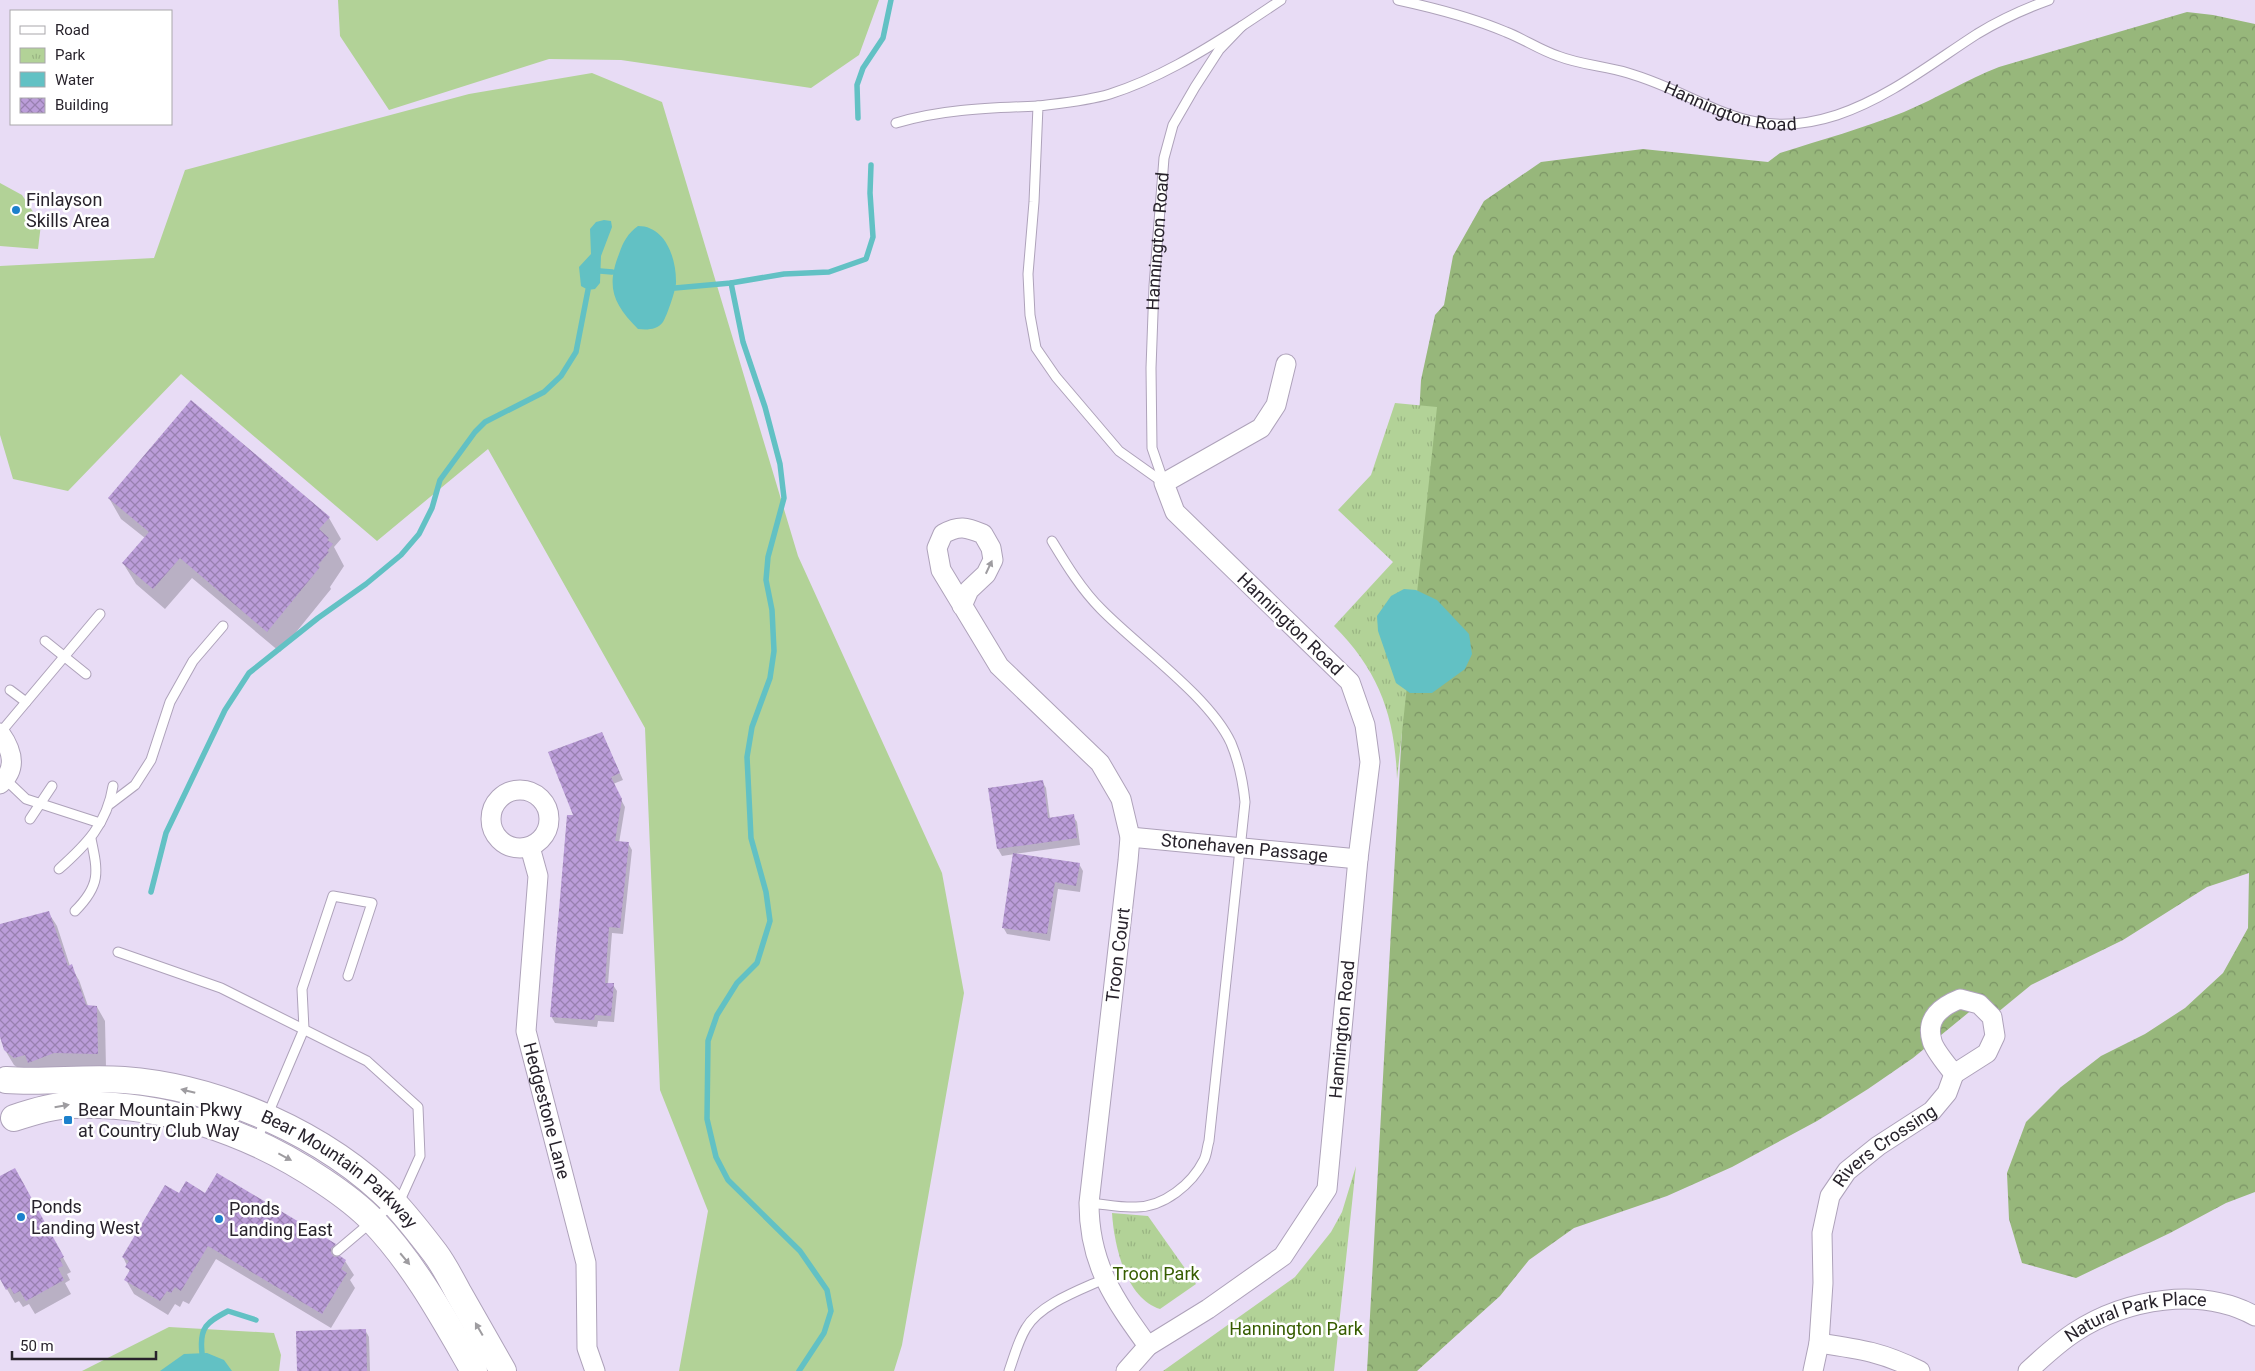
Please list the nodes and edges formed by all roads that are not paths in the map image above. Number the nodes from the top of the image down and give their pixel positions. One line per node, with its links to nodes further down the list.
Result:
1 (1281, 0): 4 (lane, Hannington Road)
2 (1398, 0): 3 (lane, Hannington Road)
3 (2049, 0)
4 (1242, 26): 5 (lane); 8 (lane, Hannington Road)
5 (1038, 106): 6 (lane); 8 (lane)
6 (896, 123)
7 (1286, 364): 8 (street)
8 (1164, 484): 30 (street, Hannington Road)
9 (1052, 540): 29 (lane)
10 (962, 606): 26 (street, Troon Court)
11 (100, 614): 14 (lane)
12 (222, 626): 23 (lane)
13 (45, 641): 14 (lane)
14 (64, 656): 15 (lane); 17 (lane)
15 (86, 674)
16 (10, 690): 17 (lane)
17 (26, 702): 18 (lane)
18 (0, 733): 19 (street)
19 (2, 782): 22 (lane)
20 (52, 786): 22 (lane)
21 (113, 786): 23 (lane)
22 (42, 804): 24 (lane); 25 (lane)
23 (110, 804): 25 (lane)
24 (30, 819)
25 (100, 823): 27 (lane)
26 (1130, 838): 29 (street, Stonehaven Passage); 41 (street, Troon Court)
27 (91, 839): 31 (lane); 32 (lane)
28 (530, 847): 51 (street, Hedgestone Lane)
29 (1240, 847): 30 (street, Stonehaven Passage); 41 (lane)
30 (1358, 859): 48 (street, Hannington Road)
31 (59, 870)
32 (76, 911)
33 (118, 952): 35 (lane)
34 (348, 976): 35 (lane)
35 (304, 1029): 38 (lane); 42 (lane)
36 (1954, 1074): 47 (street, Rivers Crossing)
37 (3, 1077): 38 (street, Bear Mountain Parkway, one-way to 37); 39 (street)
38 (266, 1118): 40 (lane); 42 (street, Bear Mountain Parkway)
39 (7, 1126): 40 (street, Bear Mountain Parkway, one-way to 40)
40 (256, 1142): 43 (street, Bear Mountain Parkway, one-way to 43)
41 (1089, 1203): 45 (street, Troon Court)
42 (394, 1204): 43 (lane); 50 (street, Bear Mountain Parkway, one-way to 42)
43 (374, 1221): 44 (lane); 49 (street, Bear Mountain Parkway, one-way to 49)
44 (338, 1251)
45 (1104, 1279): 48 (street, Troon Court); 52 (lane)
46 (2255, 1316): 56 (street, Natural Park Place)
47 (1819, 1343): 54 (street, Rivers Crossing); 55 (street)
48 (1148, 1346): 53 (street, Hannington Road)
49 (474, 1371)
50 (503, 1371)
51 (595, 1371)
52 (1009, 1371)
53 (1126, 1371)
54 (1813, 1371)
55 (1920, 1371)
56 (2028, 1371)

